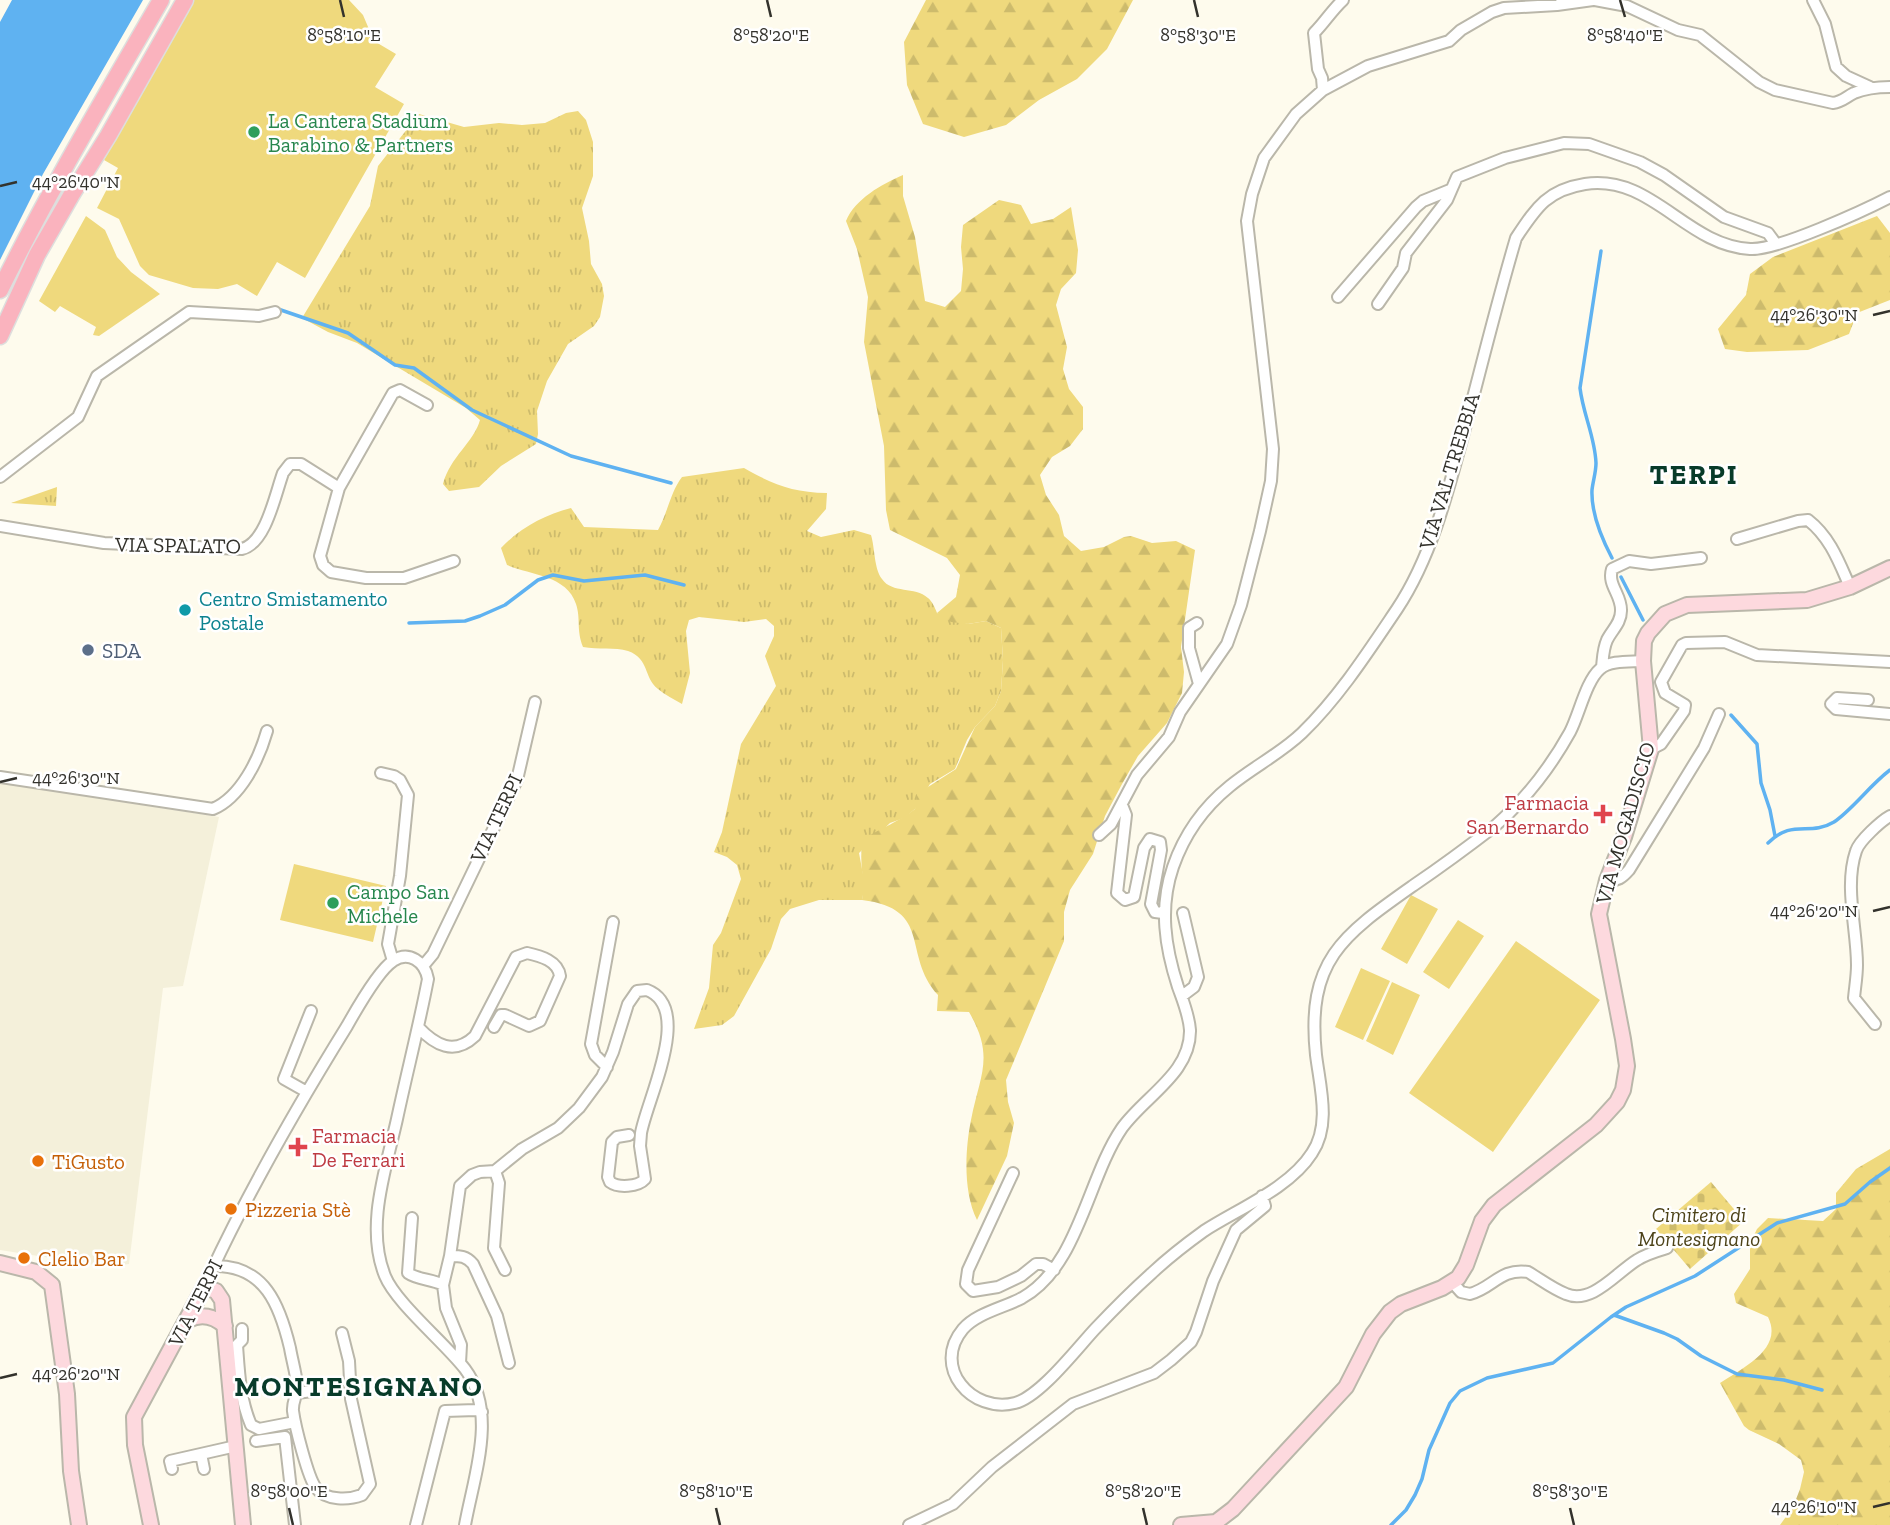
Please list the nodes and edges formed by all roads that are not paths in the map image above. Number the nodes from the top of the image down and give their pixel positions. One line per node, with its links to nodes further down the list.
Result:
1 (161, 0): 12 (main road)
2 (185, 0): 16 (main road)
3 (1594, 0): 6 (street); 8 (street)
4 (1813, 0): 6 (street)
5 (1339, 1): 8 (street)
6 (1870, 87): 7 (street)
7 (1890, 87)
8 (1322, 90): 30 (street)
9 (1450, 190): 11 (street); 13 (street); 14 (street)
10 (1890, 197): 11 (street, VIA VAL TREBBIA)
11 (1776, 244): 43 (street, VIA VAL TREBBIA)
12 (0, 290)
13 (1338, 297)
14 (1378, 304)
15 (275, 313): 18 (street)
16 (0, 336)
17 (427, 405): 19 (street)
18 (0, 477)
19 (339, 488): 20 (street, VIA SPALATO); 23 (street)
20 (0, 526)
21 (1737, 539): 25 (street)
22 (1701, 558): 29 (street)
23 (454, 561)
24 (1890, 568): 25 (street, VIA MOGADISCIO)
25 (1850, 587): 27 (street, VIA MOGADISCIO)
26 (1197, 623): 30 (street)
27 (1643, 661): 29 (street); 36 (street, VIA MOGADISCIO)
28 (1890, 662): 36 (street)
29 (1602, 667): 58 (street)
30 (1199, 684): 39 (street)
31 (1868, 700): 34 (street)
32 (535, 702): 47 (street, VIA TERPI)
33 (1719, 714): 42 (street)
34 (1890, 714)
35 (267, 732): 38 (street)
36 (1651, 749): 42 (street, VIA MOGADISCIO)
37 (381, 773): 46 (street)
38 (0, 777)
39 (1122, 805): 41 (street); 43 (street)
40 (1890, 816): 50 (street)
41 (1099, 835)
42 (1607, 880): 66 (street, VIA MOGADISCIO)
43 (1163, 913): 48 (street, VIA VAL TREBBIA)
44 (1183, 913): 48 (street)
45 (613, 922): 53 (street)
46 (393, 961): 47 (street); 54 (street, VIA TERPI)
47 (423, 966): 51 (street)
48 (1182, 996): 65 (street, VIA VAL TREBBIA)
49 (310, 1012): 54 (street)
50 (1875, 1024)
51 (418, 1027): 52 (street); 73 (street)
52 (495, 1027)
53 (607, 1068): 55 (street); 56 (street)
54 (307, 1092): 63 (street, VIA TERPI)
55 (629, 1135)
56 (495, 1171): 61 (street); 64 (street)
57 (1013, 1172): 65 (street)
58 (1262, 1196): 65 (street, VIA VAL TREBBIA); 90 (street)
59 (412, 1218): 67 (street)
60 (1667, 1248): 66 (street)
61 (450, 1256): 67 (street); 74 (street)
62 (0, 1263): 84 (street)
63 (214, 1266): 68 (street, VIA TERPI); 76 (street)
64 (505, 1270)
65 (1054, 1270)
66 (1453, 1283): 91 (street)
67 (443, 1285): 73 (street)
68 (204, 1287): 69 (street, VIA TERPI); 70 (street)
69 (188, 1320): 70 (street); 85 (street, VIA TERPI)
70 (225, 1326): 80 (street)
71 (242, 1329): 78 (street)
72 (342, 1333): 78 (street)
73 (460, 1363): 77 (street)
74 (509, 1363)
75 (312, 1391): 76 (street)
76 (297, 1393): 78 (street)
77 (482, 1412): 88 (street); 89 (street)
78 (295, 1422)
79 (256, 1441): 87 (street)
80 (236, 1446): 81 (street); 86 (street)
81 (201, 1454): 82 (street); 83 (street)
82 (172, 1469)
83 (204, 1469)
84 (79, 1525)
85 (151, 1525)
86 (243, 1525)
87 (295, 1525)
88 (416, 1525)
89 (465, 1525)
90 (909, 1525)
91 (1181, 1525)

